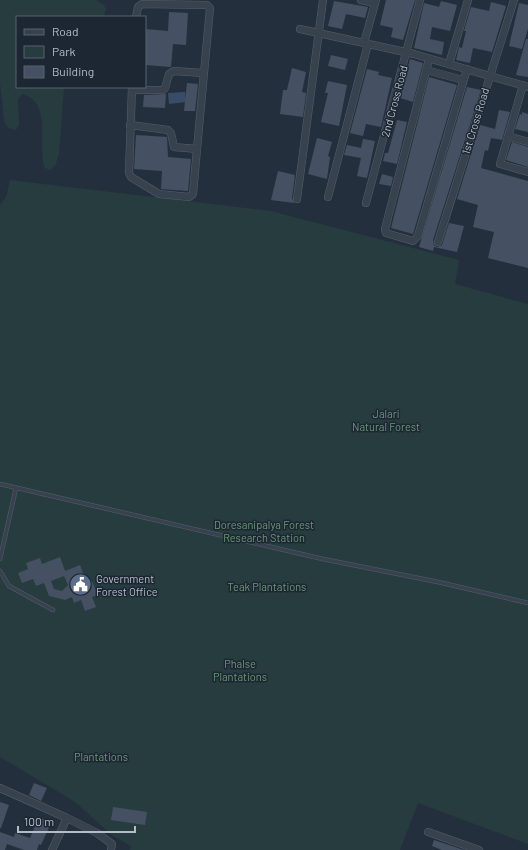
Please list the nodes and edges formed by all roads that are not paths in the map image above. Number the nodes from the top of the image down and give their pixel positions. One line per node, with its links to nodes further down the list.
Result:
1 (323, 0): 10 (street)
2 (361, 0): 6 (street)
3 (420, 0): 12 (street, 2nd Cross Road)
4 (468, 0): 14 (street)
5 (514, 0): 18 (street, 1st Cross Road)
6 (375, 1): 11 (street)
7 (160, 2): 8 (street); 17 (street)
8 (136, 16)
9 (300, 29): 10 (street)
10 (320, 34): 11 (street); 28 (street)
11 (366, 44): 12 (street); 27 (street)
12 (407, 53): 13 (street); 29 (street, 2nd Cross Road)
13 (429, 59): 14 (street); 16 (street)
14 (449, 64): 15 (street)
15 (467, 69): 18 (street); 19 (street)
16 (426, 70): 19 (street); 19 (street)
17 (204, 73): 21 (street); 25 (street)
18 (490, 75): 20 (street); 30 (street, 1st Cross Road)
19 (463, 80)
20 (526, 85): 23 (street)
21 (132, 89): 22 (street)
22 (130, 126): 25 (street); 25 (street)
23 (508, 136): 24 (street); 26 (street)
24 (528, 142)
25 (197, 149)
26 (528, 172)
27 (328, 196)
28 (297, 199)
29 (366, 203)
30 (438, 242)
31 (0, 484): 32 (lane)
32 (16, 488): 33 (lane); 35 (lane)
33 (0, 559)
34 (0, 571): 36 (lane)
35 (528, 603)
36 (53, 610)
37 (0, 788): 38 (street)
38 (67, 818): 40 (street); 41 (street)
39 (428, 832): 42 (street)
40 (52, 850)
41 (111, 850)
42 (479, 850)

